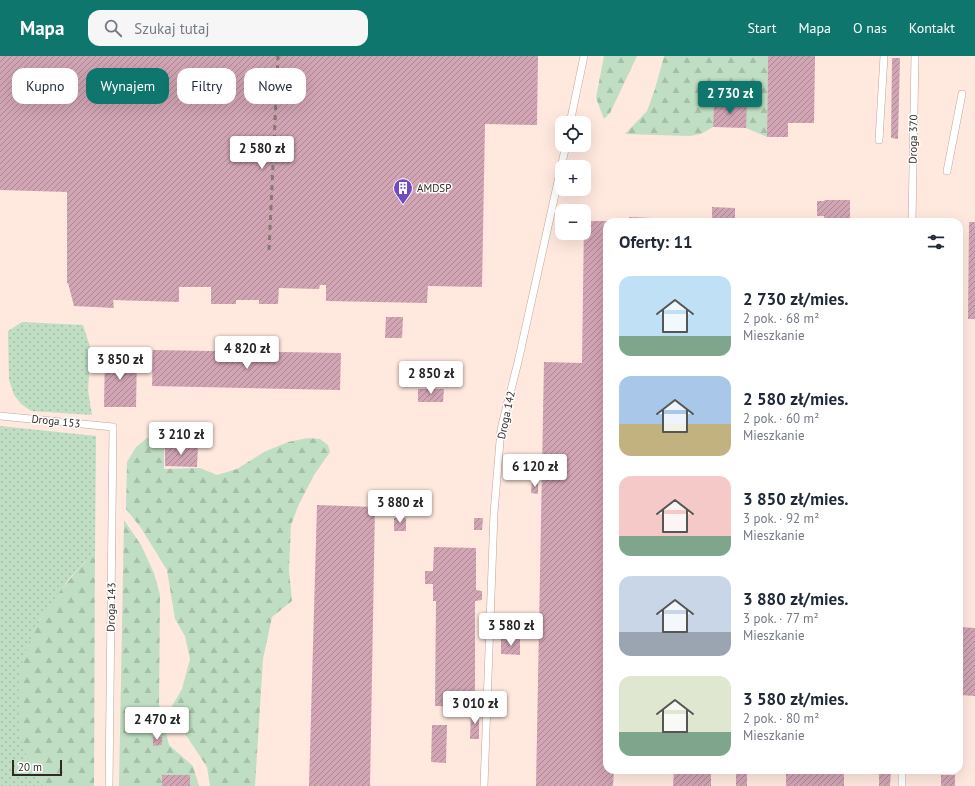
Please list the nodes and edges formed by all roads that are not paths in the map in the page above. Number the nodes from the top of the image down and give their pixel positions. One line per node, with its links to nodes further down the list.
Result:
1 (584, 56): 5 (lane)
2 (884, 56): 6 (lane)
3 (915, 56): 9 (lane, Droga 370)
4 (962, 94): 8 (lane)
5 (571, 116)
6 (879, 140)
7 (564, 152): 14 (lane, Droga 142)
8 (947, 171)
9 (912, 218)
10 (0, 416): 11 (lane, Droga 153)
11 (113, 427): 13 (lane, Droga 143)
12 (902, 774): 15 (lane)
13 (108, 786)
14 (484, 786)
15 (902, 786)

